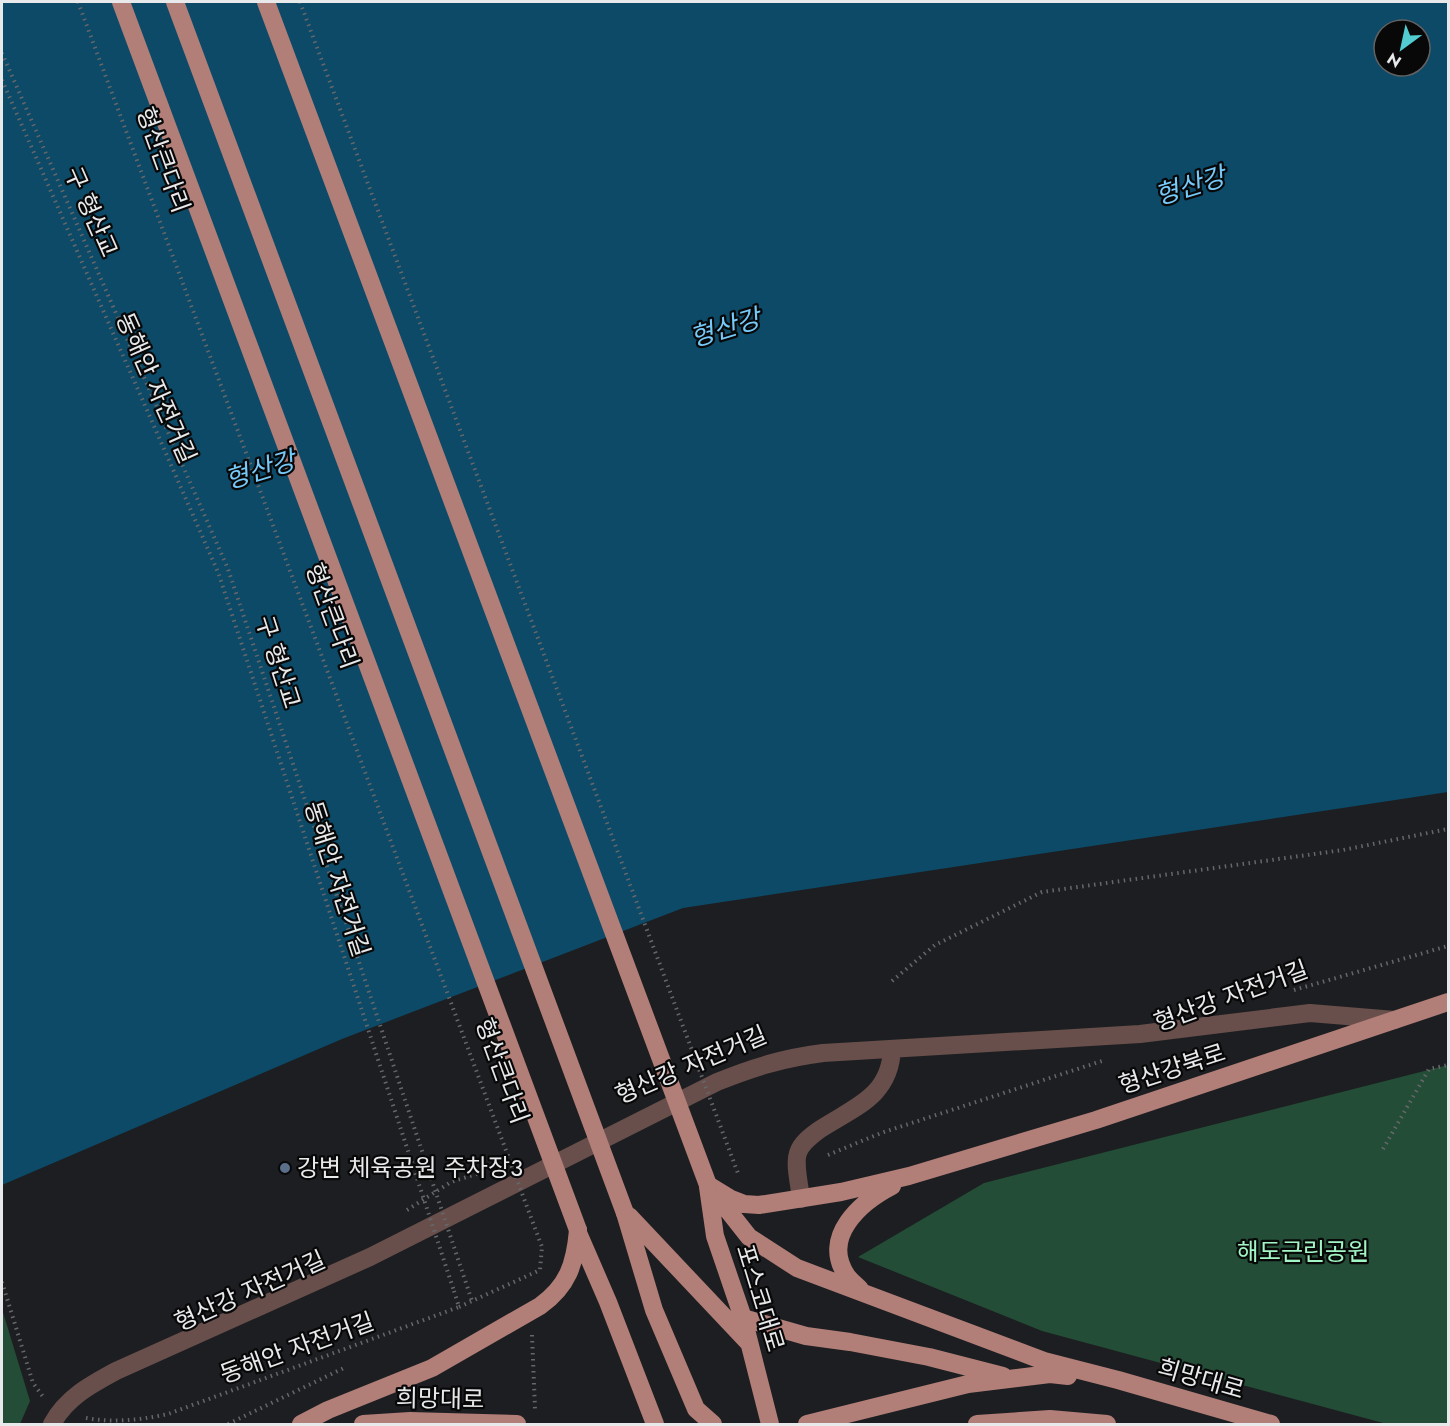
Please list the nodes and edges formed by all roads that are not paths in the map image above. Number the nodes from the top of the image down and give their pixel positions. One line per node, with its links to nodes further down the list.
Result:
1 (121, 2): 11 (main road, 형산큰다리, bridge)
2 (175, 2): 10 (main road, bridge)
3 (266, 2): 8 (main road, bridge)
4 (1449, 1002): 5 (main road, 형산강북로)
5 (1395, 1020): 6 (lane); 7 (main road, 형산강북로)
6 (892, 1049): 9 (lane); 17 (lane)
7 (909, 1176): 9 (main road, 형산강북로); 12 (main road, 형산강북로)
8 (708, 1185): 9 (main road, 형산강북로); 12 (main road); 13 (main road, 포스코대로)
9 (801, 1199)
10 (625, 1213): 14 (main road); 22 (main road)
11 (578, 1230): 18 (main road); 21 (main road)
12 (863, 1293): 16 (main road)
13 (742, 1318): 14 (main road, 포스코대로); 15 (main road)
14 (749, 1343): 23 (main road, 포스코대로)
15 (1014, 1378): 16 (main road); 24 (main road)
16 (1118, 1380): 27 (main road, 희망대로)
17 (56, 1417)
18 (301, 1425)
19 (363, 1425): 20 (main road, 희망대로)
20 (517, 1425)
21 (655, 1425)
22 (713, 1425)
23 (770, 1425)
24 (807, 1425)
25 (977, 1425): 26 (main road)
26 (1107, 1425)
27 (1271, 1425)

